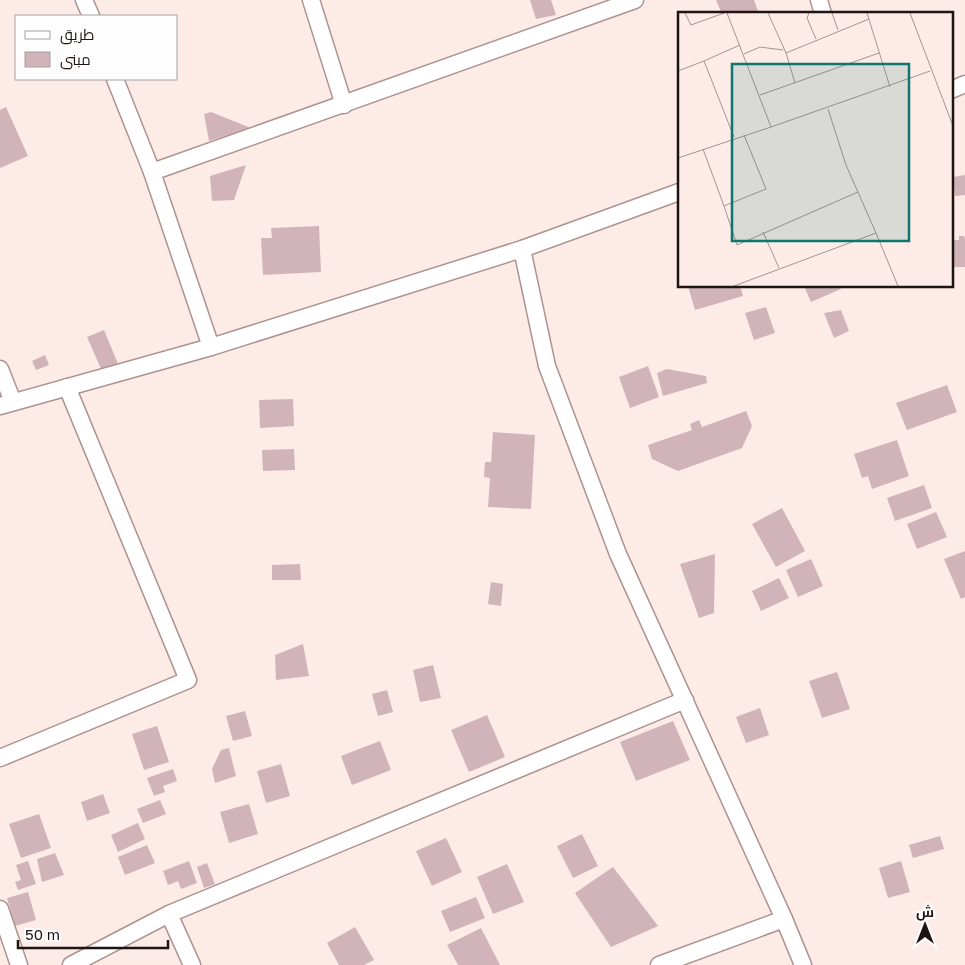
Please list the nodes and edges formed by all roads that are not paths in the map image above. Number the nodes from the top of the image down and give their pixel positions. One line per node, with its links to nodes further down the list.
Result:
1 (84, 0): 4 (street)
2 (311, 0): 8 (street)
3 (635, 0): 8 (street)
4 (91, 15)
5 (115, 80): 9 (street)
6 (965, 84): 7 (street)
7 (952, 90)
8 (344, 105): 9 (street)
9 (152, 172): 12 (street)
10 (678, 192): 11 (street)
11 (522, 249): 12 (street); 16 (street)
12 (211, 347): 14 (street)
13 (0, 369): 15 (street)
14 (67, 387): 15 (street); 17 (street)
15 (6, 404)
16 (685, 700): 19 (street); 20 (street)
17 (0, 758)
18 (0, 909): 21 (street)
19 (169, 914): 22 (street); 23 (street)
20 (784, 919): 24 (street); 25 (street)
21 (19, 965)
22 (71, 965)
23 (192, 965)
24 (659, 965)
25 (803, 965)

